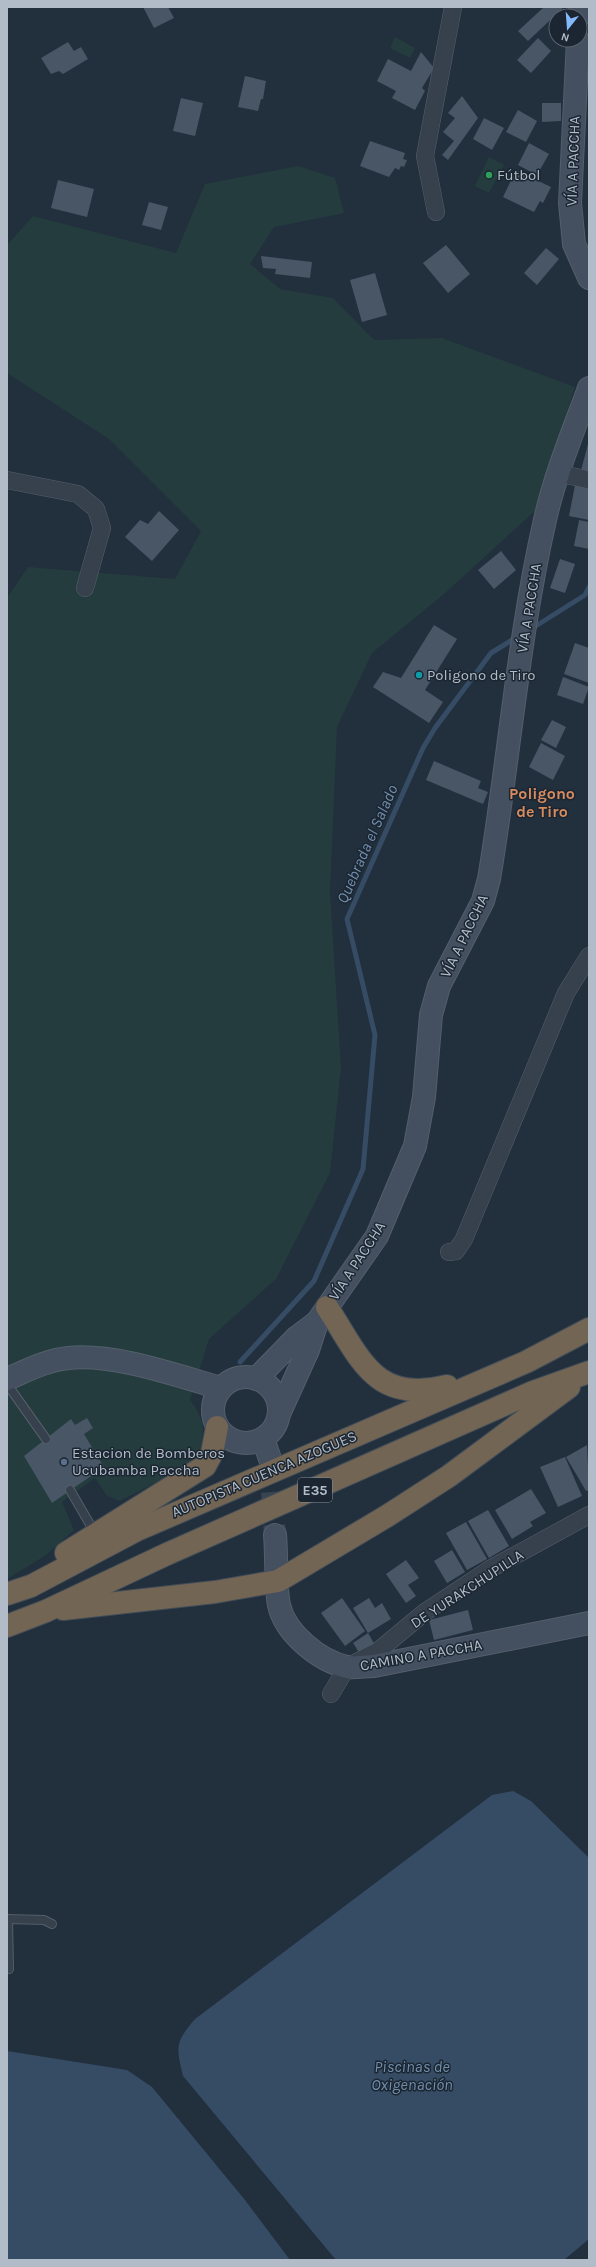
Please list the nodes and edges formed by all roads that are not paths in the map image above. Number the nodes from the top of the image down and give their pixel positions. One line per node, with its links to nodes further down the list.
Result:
1 (453, 7): 3 (street)
2 (578, 48): 4 (main road, VÍA A PACCHA)
3 (436, 212)
4 (589, 278)
5 (589, 388): 6 (main road, VÍA A PACCHA)
6 (558, 473): 8 (street); 12 (main road, VÍA A PACCHA)
7 (7, 480): 9 (street)
8 (589, 480)
9 (85, 588)
10 (589, 956): 11 (street)
11 (449, 1252)
12 (322, 1315): 14 (highway); 17 (main road, VÍA A PACCHA); 20 (main road, VÍA A PACCHA)
13 (589, 1329): 14 (highway, AUTOPISTA CUENCA AZOGUES / E35)
14 (500, 1372): 28 (highway, AUTOPISTA CUENCA AZOGUES / E35)
15 (588, 1373): 27 (highway); 29 (highway, E35)
16 (7, 1379): 19 (main road)
17 (256, 1379): 19 (main road); 20 (main road)
18 (7, 1384): 22 (lane)
19 (221, 1388): 21 (main road)
20 (279, 1414): 21 (main road)
21 (217, 1427): 25 (highway)
22 (46, 1439)
23 (70, 1490): 25 (lane)
24 (589, 1515): 32 (street, DE YURAKCHUPILLA)
25 (95, 1534): 28 (highway)
26 (275, 1535): 27 (main road, CAMINO A PACCHA)
27 (278, 1581): 29 (highway); 32 (main road, CAMINO A PACCHA)
28 (7, 1593)
29 (46, 1611): 31 (highway, E35)
30 (589, 1622): 32 (main road, CAMINO A PACCHA)
31 (7, 1626)
32 (347, 1667): 33 (street)
33 (331, 1694)
34 (7, 1919): 35 (lane); 36 (lane)
35 (52, 1924)
36 (9, 1969)

